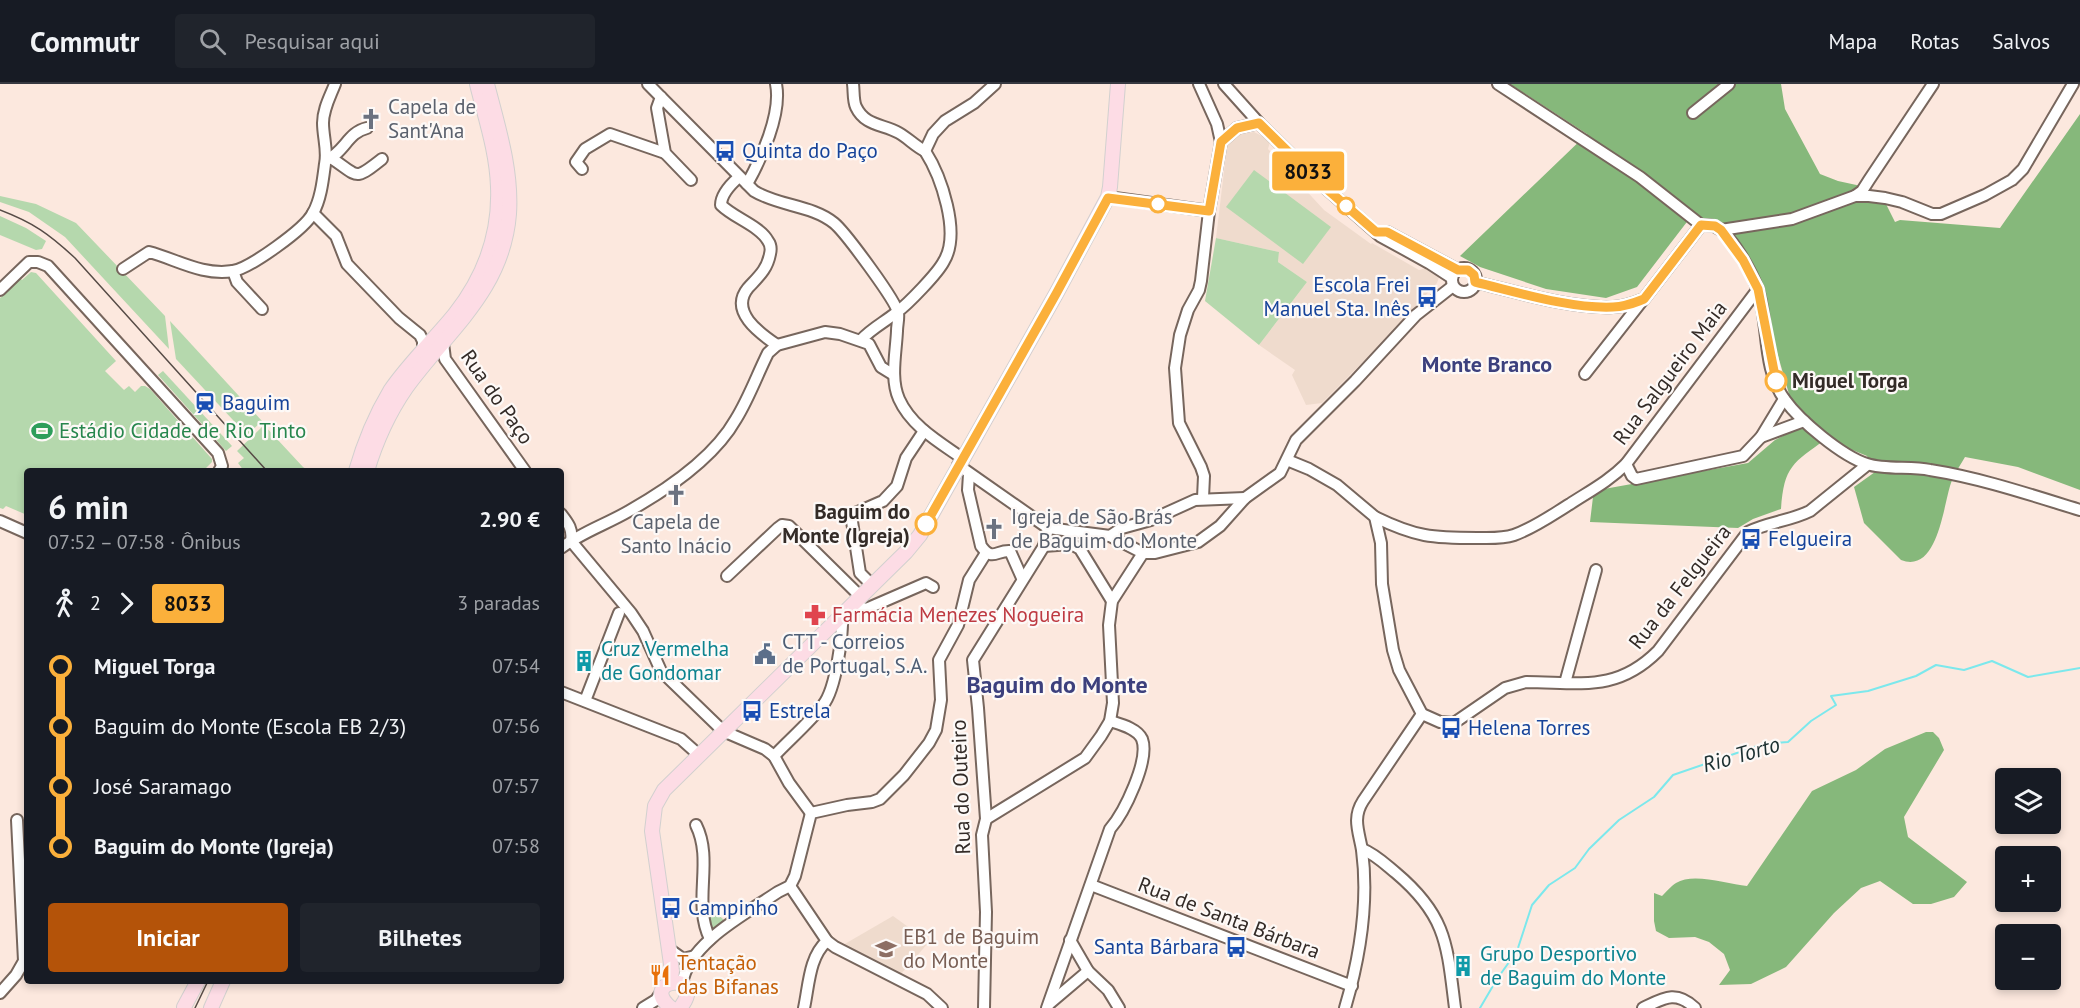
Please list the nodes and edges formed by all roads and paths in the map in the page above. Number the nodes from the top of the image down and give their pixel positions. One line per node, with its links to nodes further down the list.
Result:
1 (335, 84): 22 (street)
2 (477, 84): 45 (main road)
3 (487, 84): 43 (main road)
4 (648, 84): 15 (street)
5 (776, 84): 26 (street)
6 (853, 84): 20 (street)
7 (995, 84): 20 (street)
8 (1118, 84): 28 (main road)
9 (1199, 84): 19 (street)
10 (1224, 84): 17 (street)
11 (1498, 84): 31 (street)
12 (1729, 84): 16 (street)
13 (1933, 84): 27 (street)
14 (2073, 84): 27 (street)
15 (661, 97): 21 (street); 26 (street)
16 (1693, 112)
17 (1259, 123): 19 (street); 35 (street)
18 (367, 128): 22 (street)
19 (1221, 142): 29 (street)
20 (925, 151): 41 (street)
21 (665, 153): 24 (street); 25 (street)
22 (329, 159): 23 (street); 30 (street)
23 (382, 159)
24 (582, 169)
25 (691, 180)
26 (743, 181): 41 (street); 44 (street)
27 (1855, 196): 32 (street)
28 (1108, 198): 29 (street); 55 (main road)
29 (1209, 211): 62 (street)
30 (313, 213): 34 (street); 45 (street)
31 (1701, 225): 32 (street); 39 (street)
32 (1721, 230): 37 (street)
33 (123, 269): 34 (street)
34 (233, 271): 40 (street)
35 (1454, 278): 36 (street); 36 (street); 52 (street)
36 (1475, 282): 39 (street)
37 (1758, 289): 48 (street); 53 (street, Rua Salgueiro Maia)
38 (0, 290): 56 (street)
39 (1644, 299): 46 (street)
40 (262, 309)
41 (898, 311): 42 (street); 47 (street)
42 (861, 340): 44 (street); 47 (street)
43 (443, 343): 58 (main road); 59 (street, Rua do Paço)
44 (777, 345): 71 (street)
45 (423, 351): 57 (main road)
46 (1585, 374)
47 (894, 375): 50 (street)
48 (1784, 399): 49 (street); 51 (street)
49 (1804, 421): 51 (street); 54 (street)
50 (924, 431): 55 (street); 79 (street)
51 (1761, 437): 61 (street)
52 (1287, 460): 63 (street); 65 (street)
53 (1626, 464): 60 (street, Rua Salgueiro Maia); 61 (street)
54 (1868, 465): 64 (street); 84 (street, Rua da Felgueira)
55 (963, 466): 68 (street); 74 (street); 79 (main road)
56 (221, 468)
57 (357, 468)
58 (369, 468)
59 (523, 468)
60 (1611, 479): 61 (street); 65 (street, Rua Salgueiro Maia)
61 (1636, 479)
62 (1203, 498): 63 (street); 70 (street)
63 (1245, 498): 75 (street)
64 (2080, 510)
65 (1375, 517): 87 (street)
66 (564, 518): 71 (street)
67 (0, 521): 69 (street)
68 (1048, 528): 70 (street); 73 (street)
69 (24, 532)
70 (1110, 536): 75 (street)
71 (571, 541): 72 (street); 89 (street)
72 (564, 546)
73 (1044, 546): 78 (street, Rua do Outeiro); 81 (street)
74 (986, 553): 78 (street); 92 (street)
75 (1143, 553): 81 (street)
76 (1596, 570): 84 (street)
77 (727, 576): 82 (street)
78 (1022, 578): 93 (street, Rua do Outeiro)
79 (872, 585): 82 (main road)
80 (933, 587): 82 (street)
81 (1112, 601): 88 (street)
82 (851, 605): 89 (main road); 91 (street)
83 (619, 613): 86 (street)
84 (1565, 683): 87 (street, Rua da Felgueira)
85 (564, 693): 86 (street)
86 (585, 701): 90 (street)
87 (1422, 714): 96 (street)
88 (1110, 722): 93 (street); 97 (street)
89 (723, 731): 90 (main road); 91 (street)
90 (699, 755): 103 (main road)
91 (774, 756): 92 (street)
92 (811, 813): 98 (street)
93 (986, 819): 117 (street, Rua do Outeiro)
94 (16, 820): 99 (street)
95 (696, 825): 100 (street)
96 (1362, 849): 107 (street); 120 (street)
97 (1091, 885): 101 (street); 107 (street, Rua de Santa Bárbara)
98 (790, 886): 100 (street); 102 (street)
99 (24, 907): 109 (street)
100 (710, 939): 104 (street)
101 (1070, 940): 105 (street); 111 (street)
102 (827, 941): 115 (street); 116 (street)
103 (669, 949): 104 (street); 110 (main road)
104 (695, 956): 110 (street)
105 (1088, 971): 111 (street); 118 (street)
106 (196, 984): 112 (main road)
107 (1352, 986): 119 (street)
108 (220, 987): 113 (main road); 114 (street)
109 (0, 993)
110 (669, 996)
111 (1048, 1006)
112 (184, 1008)
113 (211, 1008)
114 (223, 1008)
115 (804, 1008)
116 (942, 1008)
117 (984, 1008)
118 (1119, 1008)
119 (1345, 1008)
120 (1455, 1008)
121 (1643, 1008): 122 (street)
122 (1695, 1008)

